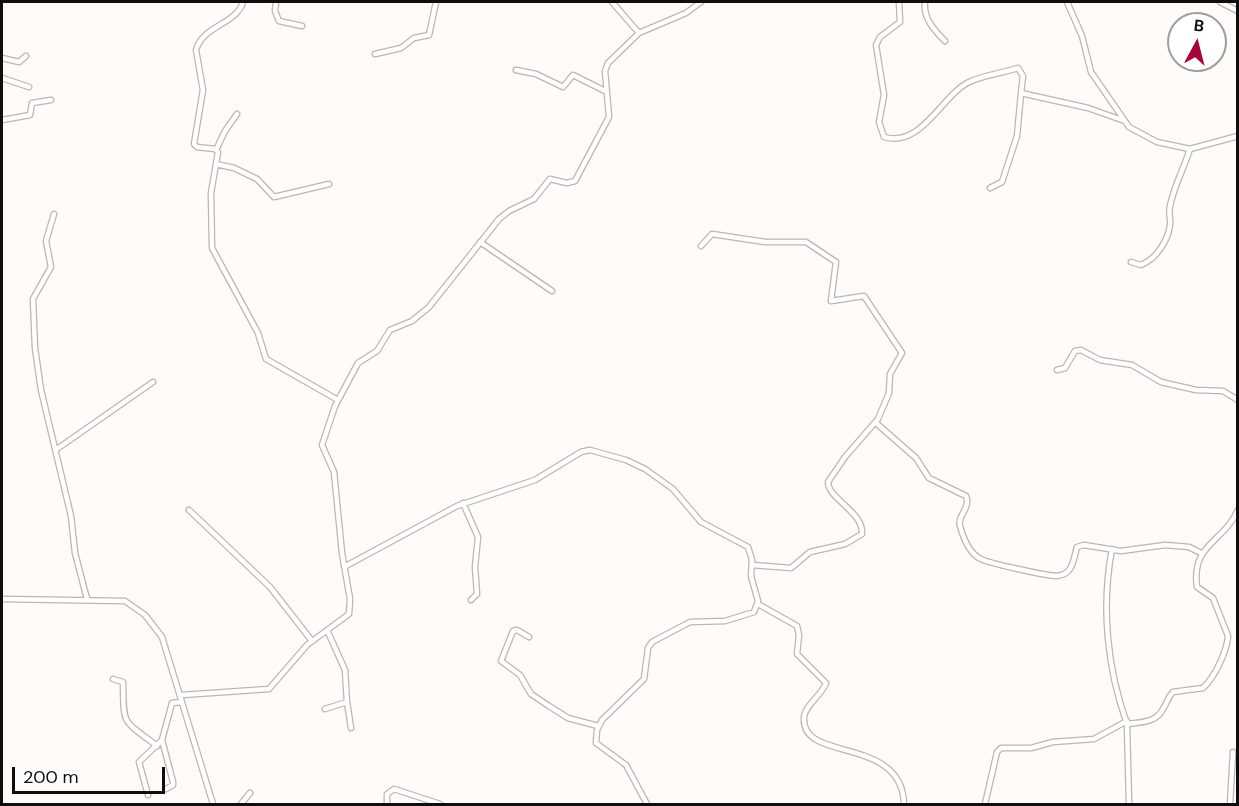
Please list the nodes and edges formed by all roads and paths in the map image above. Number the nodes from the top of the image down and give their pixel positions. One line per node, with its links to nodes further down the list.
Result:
1 (243, 2): 28 (street)
2 (276, 2): 11 (street)
3 (435, 2): 14 (street)
4 (612, 2): 12 (street)
5 (701, 2): 12 (street)
6 (899, 2): 21 (street)
7 (925, 2): 13 (street)
8 (1067, 2): 25 (street)
9 (1220, 2): 10 (street)
10 (1238, 11)
11 (302, 26)
12 (639, 33): 20 (street)
13 (945, 41)
14 (375, 54)
15 (26, 56): 16 (street)
16 (2, 58)
17 (516, 70): 20 (street)
18 (2, 78): 19 (street)
19 (29, 87)
20 (607, 92): 33 (street)
21 (1021, 93): 25 (street); 31 (street)
22 (51, 100): 24 (street)
23 (237, 114): 28 (street)
24 (2, 120)
25 (1122, 120): 27 (street)
26 (1237, 137): 27 (street)
27 (1190, 149): 35 (street)
28 (216, 150): 29 (street)
29 (216, 164): 30 (street); 39 (street)
30 (329, 184)
31 (990, 188)
32 (54, 214): 42 (street)
33 (480, 242): 36 (street); 39 (street)
34 (701, 246): 41 (street)
35 (1131, 262)
36 (552, 291)
37 (1057, 370): 40 (street)
38 (153, 382): 42 (street)
39 (338, 400): 49 (street)
40 (1238, 400)
41 (876, 423): 46 (street); 48 (street)
42 (57, 449): 51 (street)
43 (463, 503): 48 (street); 49 (street); 52 (street)
44 (189, 510): 56 (street)
45 (1238, 510): 47 (street)
46 (1112, 549): 47 (street); 62 (street)
47 (1201, 553): 62 (street)
48 (752, 565): 53 (street)
49 (344, 567): 54 (street)
50 (2, 599): 51 (street)
51 (87, 599): 58 (street)
52 (471, 600)
53 (758, 604): 63 (street); 76 (street)
54 (328, 632): 56 (street); 60 (street)
55 (529, 637): 63 (street)
56 (312, 641): 58 (street)
57 (113, 679): 66 (street)
58 (182, 695): 59 (street)
59 (182, 702): 65 (street); 71 (street)
60 (347, 702): 61 (street); 64 (street)
61 (325, 709)
62 (1127, 722): 77 (street); 78 (street)
63 (598, 726): 75 (street)
64 (351, 728)
65 (162, 740): 66 (street); 68 (street)
66 (157, 746): 70 (street)
67 (1233, 753): 79 (street)
68 (166, 789)
69 (250, 793): 72 (street)
70 (148, 795)
71 (213, 804)
72 (242, 804)
73 (387, 804): 74 (street)
74 (440, 804)
75 (647, 804)
76 (904, 804)
77 (985, 804)
78 (1129, 804)
79 (1230, 804)

